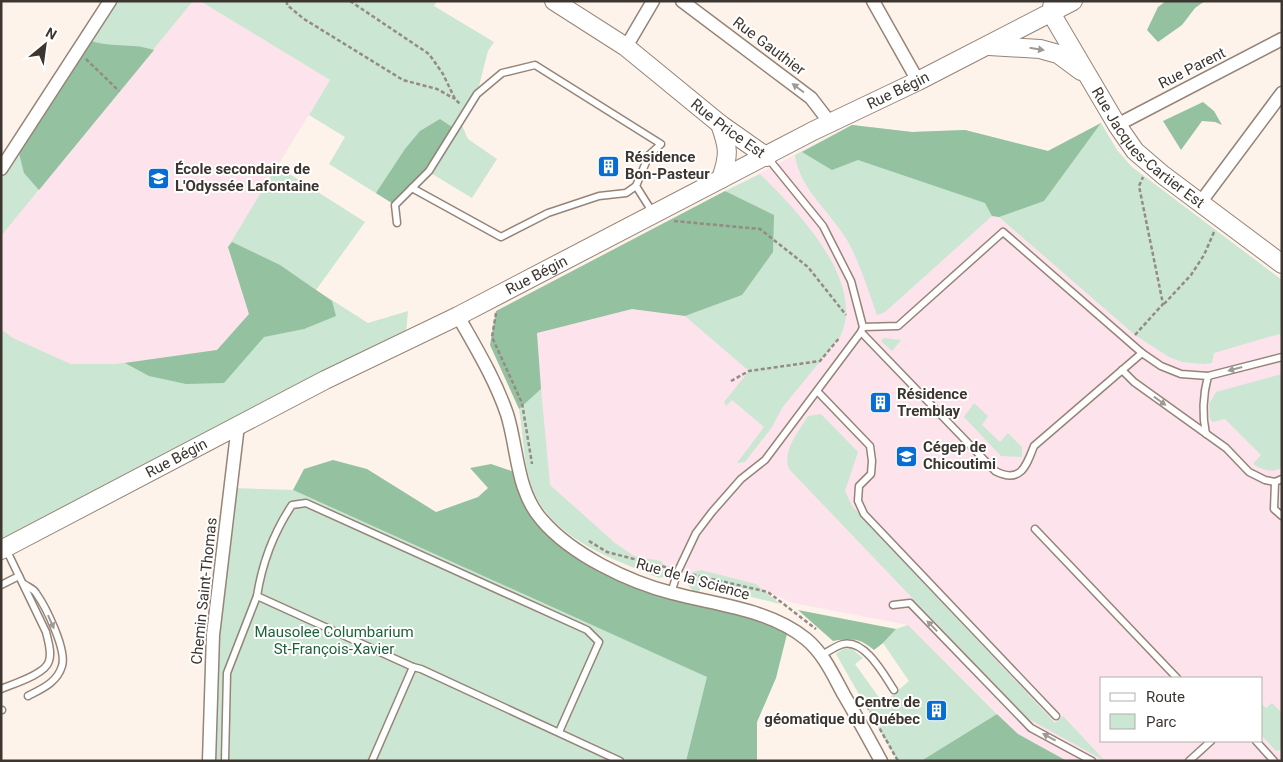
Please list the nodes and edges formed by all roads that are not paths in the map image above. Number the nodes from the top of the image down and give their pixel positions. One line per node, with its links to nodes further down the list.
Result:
1 (110, 1): 18 (street)
2 (554, 1): 10 (street, Rue Price Est)
3 (653, 1): 10 (street)
4 (682, 1): 15 (street, Rue Gauthier, one-way to 4)
5 (873, 1): 12 (street)
6 (1073, 1): 7 (street, Rue Bégin)
7 (1052, 7): 9 (street, Rue Bégin); 11 (street, Rue Jacques-Cartier Est)
8 (1282, 39): 16 (street, Rue Parent)
9 (988, 46): 11 (street, one-way to 11); 12 (street, Rue Bégin)
10 (626, 47): 14 (street, Rue Price Est)
11 (1088, 77): 16 (street, Rue Jacques-Cartier Est)
12 (918, 81): 15 (street, Rue Bégin)
13 (1282, 93): 22 (street)
14 (720, 124): 17 (street, Rue Price Est); 19 (street)
15 (831, 124): 17 (street, Rue Bégin)
16 (1117, 125): 22 (street, Rue Jacques-Cartier Est)
17 (767, 157): 19 (street, Rue Bégin); 27 (lane, Rue Price Est)
18 (1, 169)
19 (721, 179): 23 (street, Rue Bégin)
20 (636, 186): 21 (lane); 21 (lane); 23 (lane)
21 (412, 188): 24 (lane)
22 (1200, 203): 25 (street, Rue Jacques-Cartier Est)
23 (661, 217): 26 (street, Rue Bégin)
24 (397, 223)
25 (1282, 264)
26 (458, 316): 33 (street, Rue Bégin); 42 (street, Rue de la Science)
27 (862, 329): 28 (lane); 30 (lane); 32 (lane)
28 (1142, 353): 30 (lane); 31 (lane)
29 (1282, 357): 31 (lane, one-way to 31)
30 (1122, 370): 34 (lane, one-way to 34)
31 (1208, 376): 34 (lane)
32 (818, 392): 42 (lane); 51 (lane)
33 (238, 425): 38 (street, Rue Bégin); 55 (street, Chemin Saint-Thomas)
34 (1206, 434): 35 (lane)
35 (1278, 481): 36 (lane)
36 (1282, 516)
37 (1035, 529): 47 (lane)
38 (3, 549): 39 (lane)
39 (19, 576): 40 (lane); 41 (lane)
40 (23, 584): 48 (lane); 50 (lane, one-way to 50)
41 (1, 585)
42 (671, 593): 45 (street, Rue de la Science)
43 (257, 596): 46 (lane); 52 (lane); 56 (lane)
44 (893, 605): 60 (lane, one-way to 44)
45 (827, 652): 49 (lane); 59 (street, Rue de la Science)
46 (413, 667): 52 (lane); 57 (lane)
47 (1176, 677)
48 (2, 688)
49 (894, 690)
50 (28, 696)
51 (1056, 716)
52 (559, 732): 58 (lane)
53 (1210, 742): 61 (lane)
54 (1257, 742): 62 (lane)
55 (209, 761)
56 (225, 761)
57 (372, 761)
58 (620, 761)
59 (881, 761)
60 (1092, 761)
61 (1189, 761)
62 (1274, 761)

